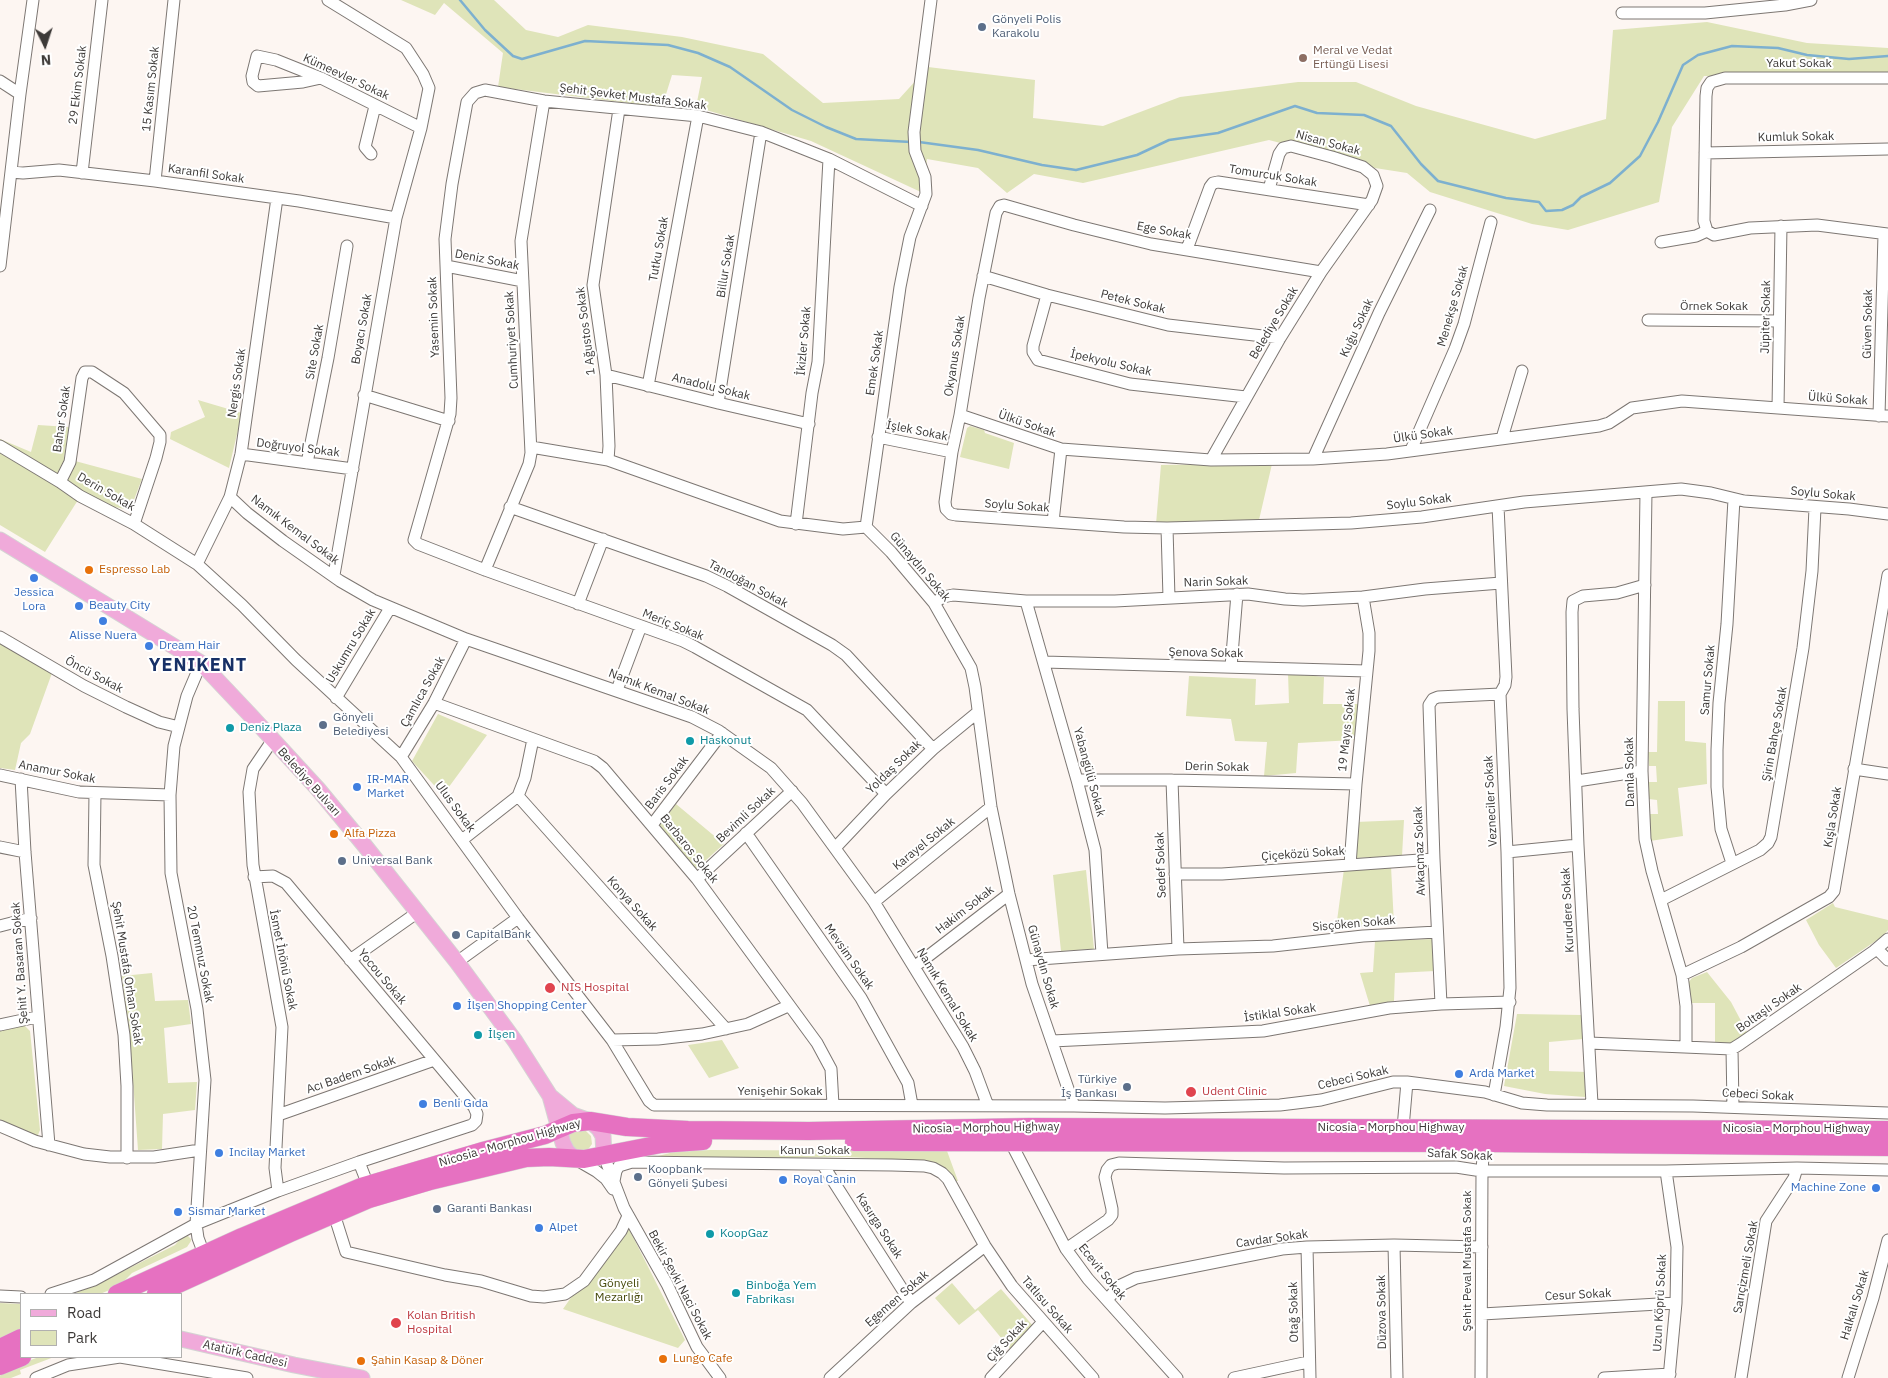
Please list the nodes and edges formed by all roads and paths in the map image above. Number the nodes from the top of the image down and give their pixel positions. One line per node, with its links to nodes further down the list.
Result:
1 (33, 0): 13 (street)
2 (102, 0): 25 (street, 29 Ekim Sokak)
3 (174, 0): 26 (street, 15 Kasım Sokak)
4 (328, 0): 18 (street, Boyacı Sokak)
5 (931, 0): 31 (street, Emek Sokak)
6 (1811, 0): 7 (street)
7 (1785, 3): 8 (street)
8 (1622, 13)
9 (322, 78): 9 (street, Kümeevler Sokak); 15 (street, Kümeevler Sokak)
10 (1888, 78): 21 (street, Yakut Sokak)
11 (0, 81): 13 (street)
12 (474, 92): 14 (street, Şehit Şevket Mustafa Sokak); 42 (street, Yasemin Sokak)
13 (20, 94): 24 (street)
14 (544, 101): 16 (street, Şehit Şevket Mustafa Sokak); 45 (street, Cumhuriyet Sokak)
15 (375, 106): 18 (street, Kümeevler Sokak); 22 (street)
16 (618, 109): 17 (street, Şehit Şevket Mustafa Sokak); 52 (street, 1 Ağustos Sokak)
17 (698, 116): 19 (street, Şehit Şevket Mustafa Sokak); 53 (street, Tutku Sokak)
18 (421, 128): 33 (street, Boyacı Sokak)
19 (761, 132): 23 (street, Şehit Şevket Mustafa Sokak); 56 (street, Billur Sokak)
20 (1888, 149): 21 (street, Kumluk Sokak)
21 (1705, 153): 36 (street)
22 (371, 154)
23 (829, 159): 31 (street, Şehit Şevket Mustafa Sokak); 61 (street, İkizler Sokak)
24 (11, 172): 25 (street, Karanfil Sokak); 41 (street)
25 (82, 173): 26 (street, Karanfil Sokak)
26 (155, 181): 28 (street, Karanfil Sokak)
27 (1269, 189): 30 (street, Tomurcuk Sokak); 30 (street, Nisan Sokak); 40 (street, Tomurcuk Sokak)
28 (278, 198): 33 (street, Karanfil Sokak); 69 (street, Nergis Sokak)
29 (1004, 205): 40 (street, Ege Sokak); 44 (street, Okyanus Sokak)
30 (1369, 205): 43 (street, Belediye Sokak)
31 (922, 206): 62 (street, Emek Sokak)
32 (1430, 210): 70 (street, Kuğu Sokak)
33 (396, 218): 54 (street, Boyacı Sokak)
34 (1491, 222): 67 (street, Menekşe Sokak)
35 (1781, 226): 36 (street); 37 (street); 48 (street, Jüpiter Sokak)
36 (1707, 231): 38 (street)
37 (1886, 234): 49 (street, Güven Sokak)
38 (1661, 242)
39 (347, 246): 73 (street, Site Sokak)
40 (1187, 249): 43 (street, Ege Sokak)
41 (0, 266)
42 (446, 266): 45 (street, Deniz Sokak); 60 (street, Yasemin Sokak)
43 (1321, 272): 50 (street, Belediye Sokak)
44 (983, 276): 46 (street, Petek Sokak); 58 (street, Okyanus Sokak)
45 (523, 281): 65 (street, Cumhuriyet Sokak)
46 (1047, 295): 50 (street, Petek Sokak); 55 (street, İpekyolu Sokak)
47 (1648, 320): 48 (street, Örnek Sokak)
48 (1779, 321): 57 (street, Jüpiter Sokak)
49 (1885, 322): 59 (street, Güven Sokak)
50 (1280, 338): 55 (street, Belediye Sokak)
51 (1522, 371): 63 (street)
52 (606, 375): 53 (street, Anadolu Sokak); 71 (street, 1 Ağustos Sokak)
53 (648, 386): 56 (street, Anadolu Sokak)
54 (364, 395): 60 (street); 74 (street, Boyacı Sokak)
55 (1246, 398): 72 (street, Belediye Sokak)
56 (718, 404): 61 (street, Anadolu Sokak)
57 (1778, 408): 59 (street, Ülkü Sokak); 63 (street, Ülkü Sokak)
58 (960, 415): 66 (street, Ülkü Sokak); 68 (street, Okyanus Sokak)
59 (1884, 416)
60 (449, 421): 91 (street, Yasemin Sokak)
61 (809, 424): 86 (street, İkizler Sokak)
62 (878, 437): 68 (street, İşlek Sokak); 87 (street, Emek Sokak)
63 (1502, 438): 67 (street, Ülkü Sokak)
64 (0, 446): 75 (street, Derin Sokak)
65 (532, 447): 71 (street); 79 (street, Cumhuriyet Sokak)
66 (1061, 450): 72 (street, Ülkü Sokak); 84 (street)
67 (1411, 450): 70 (street, Ülkü Sokak)
68 (952, 452): 82 (street, Okyanus Sokak)
69 (241, 454): 73 (street, Doğruyol Sokak); 77 (street, Nergis Sokak)
70 (1312, 459): 72 (street, Ülkü Sokak)
71 (608, 460): 86 (street)
72 (1211, 460)
73 (307, 463): 74 (street, Doğruyol Sokak)
74 (353, 469): 94 (street, Boyacı Sokak)
75 (60, 482): 85 (street, Derin Sokak); 85 (street, Bahar Sokak)
76 (1646, 492): 78 (street, Soylu Sokak); 80 (street, Soylu Sokak); 97 (street, Damla Sokak)
77 (230, 497): 92 (street, Nergis Sokak); 94 (street, Namık Kemal Sokak)
78 (1734, 499): 81 (street, Soylu Sokak); 148 (street, Samur Sokak)
79 (510, 506): 89 (street, Tandoğan Sokak); 93 (street, Cumhuriyet Sokak)
80 (1498, 506): 88 (street, Soylu Sokak); 96 (street, Vezneciler Sokak)
81 (1815, 508): 83 (street, Soylu Sokak); 148 (street, Şirin Bahçe Sokak)
82 (950, 514): 84 (street, Soylu Sokak)
83 (1888, 514)
84 (1053, 522): 88 (street, Soylu Sokak)
85 (134, 524): 92 (street, Derin Sokak)
86 (796, 524): 87 (street)
87 (866, 527): 103 (street, Günaydın Sokak)
88 (1167, 528): 99 (street)
89 (603, 539): 104 (street); 122 (street, Tandoğan Sokak)
90 (0, 540): 110 (main road, Belediye Bulvarı)
91 (414, 540): 93 (street, Meriç Sokak)
92 (197, 564): 115 (street, Ulus Sokak)
93 (485, 570): 104 (street, Meriç Sokak)
94 (334, 575): 105 (street, Namık Kemal Sokak)
95 (1888, 575): 101 (street, Kışla Sokak)
96 (1501, 583): 100 (street, Narin Sokak); 114 (street, Vezneciler Sokak)
97 (1646, 585): 125 (street, Damla Sokak); 131 (street, Kurudere Sokak)
98 (1237, 594): 99 (street, Narin Sokak); 100 (street, Narin Sokak); 111 (street)
99 (1169, 598): 102 (street, Narin Sokak)
100 (1362, 598): 112 (street, 19 Mayıs Sokak)
101 (1886, 599): 124 (street, Kışla Sokak)
102 (1026, 601): 103 (street, Narin Sokak); 109 (street, Yabangülü Sokak)
103 (934, 603): 117 (street, Günaydın Sokak)
104 (578, 604): 106 (street, Meriç Sokak)
105 (390, 608): 108 (street, Namık Kemal Sokak); 115 (street, Uskumru Sokak)
106 (641, 626): 113 (street); 135 (street, Meriç Sokak)
107 (0, 637): 118 (street, Öncü Sokak)
108 (466, 639): 113 (street, Namık Kemal Sokak); 116 (street, Çamlıca Sokak)
109 (1044, 662): 111 (street, Şenova Sokak); 129 (street, Yabangülü Sokak)
110 (201, 663): 118 (street, 20 Temmuz Sokak); 121 (main road, Belediye Bulvarı)
111 (1231, 667): 112 (street, Şenova Sokak)
112 (1367, 670): 132 (street, 19 Mayıs Sokak)
113 (616, 690): 119 (street, Namık Kemal Sokak)
114 (1500, 694): 146 (street, Vezneciler Sokak); 147 (street, Avkaçmaz Sokak)
115 (336, 698): 123 (street, Ulus Sokak)
116 (434, 703): 120 (street, Barbaros Sokak); 123 (street, Çamlıca Sokak)
117 (978, 712): 122 (street, Yoldaş Sokak); 138 (street, Günaydın Sokak)
118 (179, 727): 136 (street, 20 Temmuz Sokak)
119 (722, 734): 133 (street, Namık Kemal Sokak); 139 (street, Baris Sokak)
120 (533, 739): 137 (street); 139 (street, Barbaros Sokak)
121 (272, 741): 151 (street, İsmet İnönü Sokak); 156 (main road, Belediye Bulvarı)
122 (933, 749): 135 (street, Yoldaş Sokak)
123 (401, 757): 141 (street, Ulus Sokak)
124 (1854, 769): 126 (street); 170 (street, Kışla Sokak)
125 (1642, 771): 131 (street); 154 (street, Damla Sokak)
126 (1888, 774)
127 (0, 775): 128 (street, Anamur Sokak)
128 (21, 779): 134 (street, Anamur Sokak); 145 (street, Şehit Y. Basaran Sokak)
129 (1077, 780): 130 (street, Derin Sokak); 164 (street, Yabangülü Sokak)
130 (1172, 780): 132 (street, Derin Sokak); 150 (street, Sedef Sokak)
131 (1577, 781): 142 (street, Kurudere Sokak)
132 (1356, 784): 149 (street, 19 Mayıs Sokak)
133 (792, 790): 140 (street, Bevimli Sokak); 144 (street, Namık Kemal Sokak)
134 (96, 794): 136 (street, Anamur Sokak); 208 (street, Şehit Mustafa Orhan Sokak)
135 (886, 794): 144 (street, Yoldaş Sokak)
136 (170, 795): 206 (street, 20 Temmuz Sokak)
137 (518, 796): 141 (street); 176 (street, Konya Sokak)
138 (991, 807): 153 (street, Günaydın Sokak); 155 (street, Karayel Sokak)
139 (652, 826): 152 (street, Barbaros Sokak)
140 (746, 833): 152 (street, Bevimli Sokak); 188 (street, Mevsim Sokak)
141 (462, 840): 158 (street, Ulus Sokak)
142 (1578, 845): 146 (street); 179 (street, Kurudere Sokak)
143 (0, 847): 145 (street)
144 (835, 848): 155 (street, Namık Kemal Sokak)
145 (24, 852): 157 (street, Şehit Y. Basaran Sokak)
146 (1507, 852): 171 (street, Vezneciler Sokak)
147 (1434, 859): 149 (street, Çiçeközü Sokak); 160 (street, Avkaçmaz Sokak)
148 (1732, 863): 154 (street, Şirin Bahçe Sokak)
149 (1350, 865): 150 (street, Çiçeközü Sokak)
150 (1175, 874): 162 (street, Sedef Sokak)
151 (254, 877): 165 (street, Yocou Sokak); 195 (street, İsmet İnönü Sokak)
152 (697, 879): 173 (street, Barbaros Sokak)
153 (1009, 894): 166 (street, Günaydın Sokak); 169 (street, Hakim Sokak)
154 (1661, 900): 170 (street, Damla Sokak)
155 (874, 902): 169 (street, Namık Kemal Sokak)
156 (418, 912): 165 (street); 168 (main road, Belediye Bulvarı)
157 (31, 918): 159 (street); 174 (street, Şehit Y. Basaran Sokak)
158 (518, 918): 168 (street); 177 (street, Ulus Sokak)
159 (0, 926)
160 (1438, 932): 162 (street, Sisçöken Sokak); 172 (street, Avkaçmaz Sokak)
161 (1888, 939): 163 (street, Boltaşlı Sokak)
162 (1178, 949): 164 (street)
163 (1877, 949): 167 (street); 181 (street, Boltaşlı Sokak)
164 (1102, 954): 166 (street)
165 (350, 960): 182 (street, Yocou Sokak)
166 (1026, 960): 178 (street, Günaydın Sokak)
167 (1888, 960)
168 (457, 962): 185 (main road, Belediye Bulvarı)
169 (914, 966): 190 (street, Namık Kemal Sokak)
170 (1682, 976): 180 (street, Damla Sokak)
171 (1510, 1002): 172 (street, İstiklal Sokak); 184 (street, Vezneciler Sokak)
172 (1442, 1004): 178 (street, İstiklal Sokak)
173 (788, 1006): 176 (street); 189 (street, Barbaros Sokak)
174 (38, 1017): 175 (street); 204 (street, Şehit Y. Basaran Sokak)
175 (0, 1025)
176 (726, 1029): 177 (street)
177 (612, 1040): 186 (street, Ulus Sokak)
178 (1052, 1041): 192 (street, Günaydın Sokak)
179 (1589, 1043): 180 (street, Boltaşlı Sokak); 187 (street, Kurudere Sokak)
180 (1686, 1046): 181 (street, Boltaşlı Sokak)
181 (1732, 1048): 193 (street)
182 (434, 1060): 195 (street, Acı Badem Sokak); 210 (street, Yocou Sokak)
183 (1407, 1082): 184 (street, Cebeci Sokak); 192 (street, Cebeci Sokak); 199 (street)
184 (1494, 1095): 187 (street, Cebeci Sokak)
185 (550, 1096): 196 (main road, Belediye Bulvarı); 200 (main road, Belediye Bulvarı)
186 (650, 1102): 189 (street, Yenişehir Sokak)
187 (1592, 1104): 193 (street, Cebeci Sokak)
188 (912, 1105): 189 (street, Yenişehir Sokak); 190 (street, Cebeci Sokak)
189 (833, 1106)
190 (988, 1106): 191 (street, Cebeci Sokak)
191 (1036, 1106): 192 (street, Cebeci Sokak); 198 (street)
192 (1074, 1106)
193 (1733, 1107): 194 (street, Cebeci Sokak)
194 (1888, 1113)
195 (278, 1115): 218 (street, İsmet İnönü Sokak)
196 (590, 1121): 198 (highway, Nicosia - Morphou Highway); 200 (highway, Nicosia - Morphou Highway); 207 (main road)
197 (0, 1126): 204 (street)
198 (1030, 1127): 199 (highway, Nicosia - Morphou Highway)
199 (1403, 1128): 201 (highway, Nicosia - Morphou Highway)
200 (560, 1129): 209 (main road, Belediye Bulvarı); 217 (highway, Nicosia - Morphou Highway)
201 (1888, 1130)
202 (1011, 1142): 203 (highway, Nicosia - Morphou Highway); 207 (highway, Nicosia - Morphou Highway); 228 (street, Ecevit Sokak)
203 (1484, 1143): 205 (highway, Nicosia - Morphou Highway); 214 (street, Şehit Peval Mustafa Sokak)
204 (48, 1145): 208 (street)
205 (1888, 1147)
206 (200, 1150): 208 (street); 222 (street, 20 Temmuz Sokak)
207 (604, 1156): 209 (highway, Nicosia - Morphou Highway); 216 (street, Bekir Şevki Naci Sokak)
208 (127, 1158)
209 (574, 1158): 219 (street, Bekir Şevki Naci Sokak); 220 (highway, Nicosia - Morphou Highway)
210 (359, 1162): 217 (street); 218 (street)
211 (823, 1165): 216 (street, Kanun Sokak); 225 (street, Kanun Sokak); 237 (street, Kasırga Sokak)
212 (1798, 1168): 213 (street, Safak Sokak); 215 (street, Safak Sokak); 264 (street, Sarıçizmeli Sokak)
213 (1888, 1170)
214 (1482, 1171): 215 (street, Safak Sokak); 227 (street, Şehit Peval Mustafa Sokak); 228 (street, Safak Sokak)
215 (1666, 1171): 238 (street, Uzun Köprü Sokak)
216 (614, 1181): 219 (street, Bekir Şevki Naci Sokak)
217 (368, 1185): 229 (highway, Nicosia - Morphou Highway)
218 (278, 1191): 222 (street)
219 (620, 1201): 221 (street, Bekir Şevki Naci Sokak)
220 (334, 1214): 221 (street); 229 (highway, Nicosia - Morphou Highway)
221 (628, 1216): 254 (street, Bekir Şevki Naci Sokak)
222 (196, 1224): 229 (street, 20 Temmuz Sokak); 230 (street)
223 (1888, 1240): 265 (street, Halkalı Sokak)
224 (1394, 1245): 226 (street, Cavdar Sokak); 227 (street, Cavdar Sokak); 261 (street, Düzova Sokak)
225 (985, 1246): 237 (street, Egemen Sokak); 240 (street, Tatlısu Sokak)
226 (1307, 1246): 236 (street, Cavdar Sokak); 247 (street, Otağ Sokak)
227 (1482, 1247): 239 (street, Şehit Peval Mustafa Sokak)
228 (1066, 1249): 236 (street, Ecevit Sokak)
229 (207, 1261): 231 (highway, Nicosia - Morphou Highway); 232 (highway, Nicosia - Morphou Highway); 233 (main road)
230 (55, 1293)
231 (120, 1293)
232 (158, 1293)
233 (177, 1293)
234 (1, 1296): 235 (street)
235 (20, 1297)
236 (1107, 1300): 258 (street, Ecevit Sokak)
237 (911, 1303): 255 (street, Egemen Sokak)
238 (1676, 1304): 239 (street, Cesur Sokak); 250 (street, Uzun Köprü Sokak)
239 (1482, 1314): 262 (street, Şehit Peval Mustafa Sokak)
240 (1043, 1322): 256 (street, Çiğ Sokak); 257 (street, Tatlısu Sokak)
241 (20, 1338): 243 (highway)
242 (183, 1340): 249 (main road, Atatürk Caddesi)
243 (0, 1348)
244 (20, 1358): 248 (highway)
245 (114, 1358): 251 (street)
246 (126, 1358): 252 (street)
247 (1308, 1362): 259 (street); 260 (street, Otağ Sokak)
248 (0, 1366)
249 (337, 1376): 253 (main road, Atatürk Caddesi)
250 (1669, 1376): 263 (street)
251 (36, 1378)
252 (247, 1378)
253 (362, 1378)
254 (720, 1378)
255 (830, 1378)
256 (991, 1378)
257 (1093, 1378)
258 (1177, 1378)
259 (1234, 1378)
260 (1310, 1378)
261 (1397, 1378)
262 (1481, 1378)
263 (1604, 1378)
264 (1741, 1378)
265 (1848, 1378)

